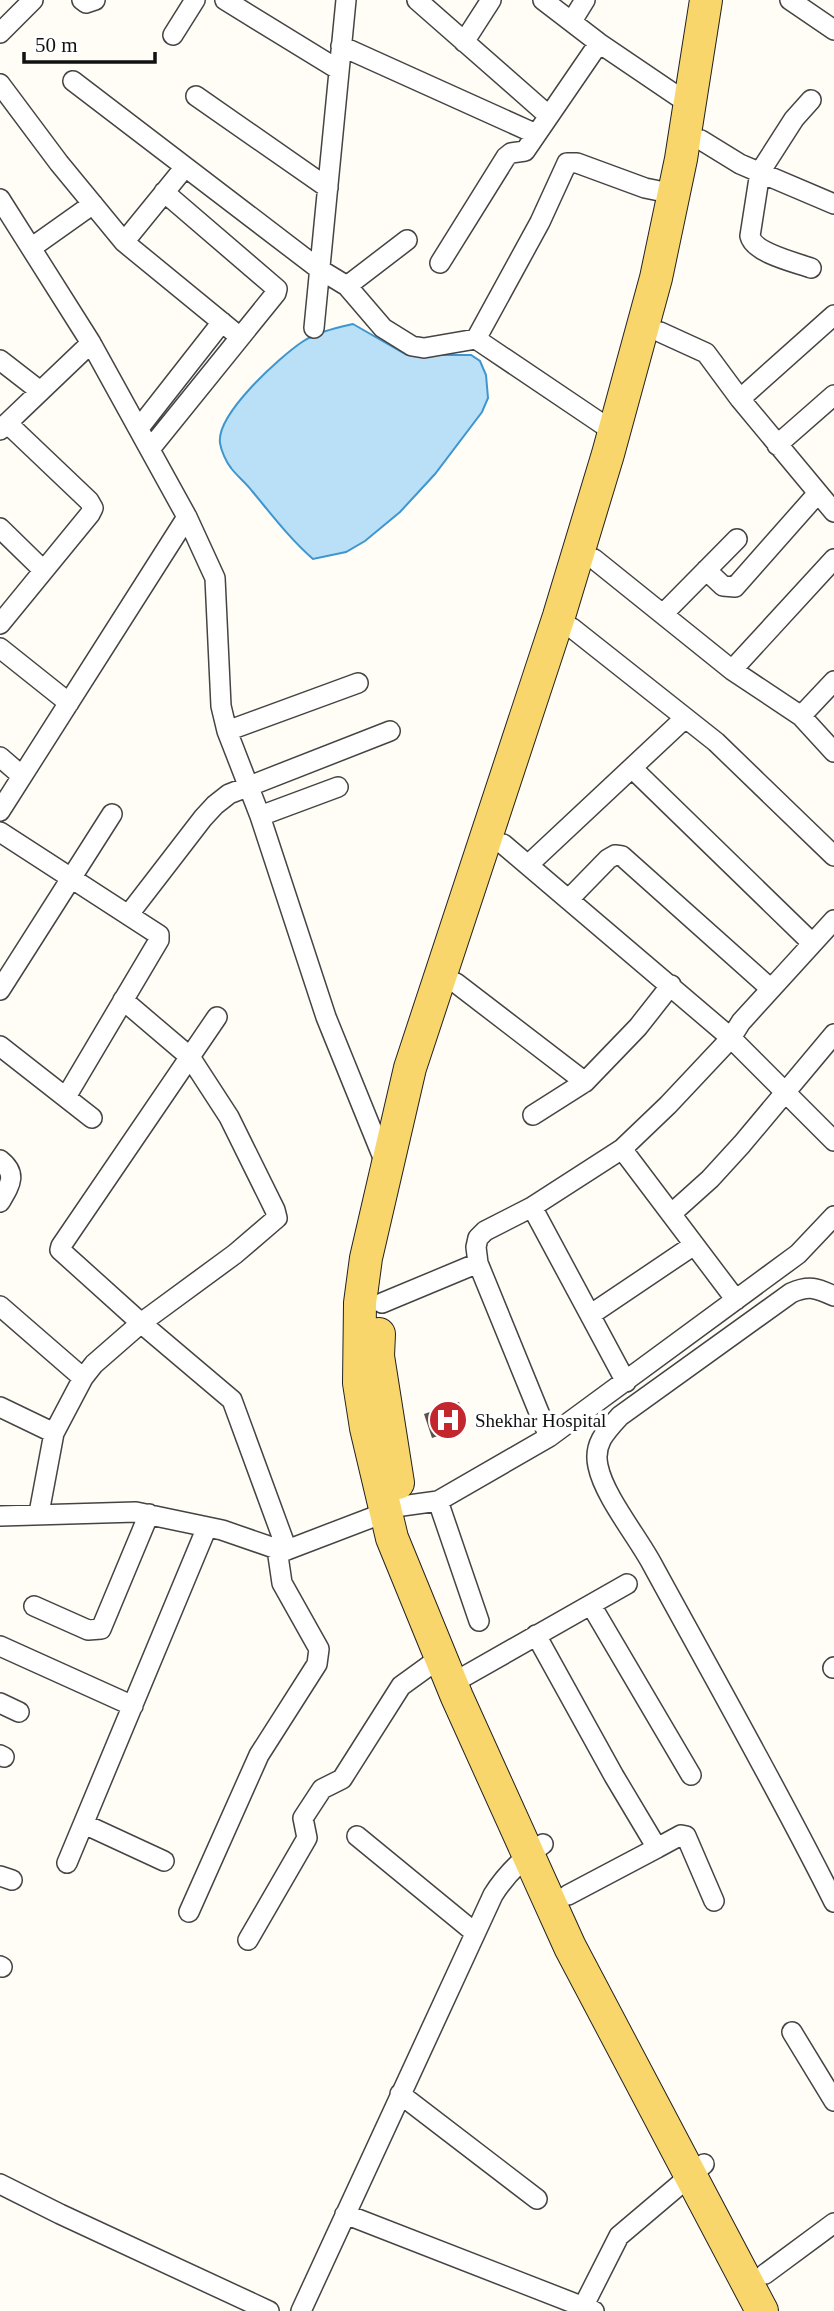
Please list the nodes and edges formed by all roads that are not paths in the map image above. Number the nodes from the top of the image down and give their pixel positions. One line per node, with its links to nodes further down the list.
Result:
1 (33, 0): 16 (street)
2 (82, 0): 3 (street)
3 (95, 0)
4 (195, 0): 17 (street)
5 (225, 0): 21 (street)
6 (346, 0): 20 (street)
7 (417, 0): 18 (street)
8 (491, 0): 18 (street)
9 (543, 0): 14 (street)
10 (585, 0): 14 (street)
11 (706, 0): 26 (main road)
12 (720, 0): 29 (main road)
13 (790, 0): 15 (street)
14 (572, 21): 19 (street)
15 (834, 30)
16 (0, 33)
17 (173, 35)
18 (464, 42): 27 (street)
19 (599, 43): 26 (street); 27 (street)
20 (341, 46): 21 (street); 28 (street)
21 (339, 70): 32 (street)
22 (73, 81): 30 (street)
23 (0, 84): 36 (street)
24 (196, 96): 32 (street)
25 (811, 100): 31 (street)
26 (689, 104): 34 (main road)
27 (549, 116): 28 (street)
28 (537, 134): 41 (street)
29 (701, 140): 31 (street); 48 (main road)
30 (185, 167): 33 (street); 43 (street)
31 (760, 172): 37 (street); 42 (street)
32 (328, 188): 43 (street)
33 (164, 192): 39 (street); 49 (street)
34 (674, 194): 50 (street); 58 (main road)
35 (0, 199): 40 (street)
36 (93, 204): 39 (street); 40 (street)
37 (834, 204)
38 (407, 240): 44 (street)
39 (124, 242): 46 (street)
40 (32, 248): 51 (street)
41 (440, 263)
42 (811, 268)
43 (319, 270): 44 (street); 47 (street)
44 (347, 286): 50 (street)
45 (834, 315): 55 (street)
46 (222, 322): 49 (street); 57 (street)
47 (314, 328)
48 (660, 332): 55 (street); 66 (main road)
49 (240, 337): 60 (street)
50 (476, 339): 58 (street)
51 (91, 342): 53 (street); 57 (street)
52 (0, 360): 53 (street)
53 (40, 391): 56 (street)
54 (834, 396): 59 (street)
55 (740, 399): 59 (street)
56 (4, 426): 68 (street)
57 (139, 428): 60 (street)
58 (614, 432): 118 (main road)
59 (777, 444): 61 (street)
60 (150, 449): 63 (street)
61 (818, 493): 62 (street); 69 (street)
62 (834, 512)
63 (187, 517): 77 (street); 80 (street)
64 (0, 528): 68 (street)
65 (737, 539): 69 (street)
66 (594, 559): 70 (street); 72 (main road)
67 (834, 559): 74 (street)
68 (43, 570): 71 (street)
69 (706, 570): 70 (street)
70 (663, 614): 74 (street)
71 (0, 624)
72 (572, 628): 79 (street); 92 (main road)
73 (0, 648): 77 (street)
74 (732, 670): 78 (street)
75 (834, 681): 78 (street)
76 (358, 683): 80 (street)
77 (69, 703): 85 (street)
78 (802, 716): 82 (street)
79 (685, 718): 84 (street); 93 (street)
80 (227, 731): 86 (street)
81 (390, 731): 86 (street)
82 (834, 752)
83 (0, 757): 85 (street)
84 (632, 768): 94 (street); 99 (street)
85 (22, 776): 88 (street)
86 (248, 785): 90 (street); 97 (street)
87 (338, 787): 90 (street)
88 (0, 811)
89 (112, 814): 95 (street)
90 (260, 816): 118 (street)
91 (0, 832): 95 (street)
92 (503, 844): 94 (street); 100 (main road)
93 (834, 856)
94 (528, 865): 96 (street)
95 (71, 877): 97 (street); 103 (street)
96 (569, 899): 101 (street); 102 (street)
97 (129, 914): 104 (street)
98 (834, 920): 99 (street)
99 (812, 943): 102 (street)
100 (456, 983): 110 (street); 127 (main road)
101 (671, 985): 107 (street); 110 (street)
102 (771, 989): 107 (street)
103 (0, 990)
104 (123, 1000): 109 (street); 112 (street)
105 (217, 1017): 109 (street)
106 (834, 1034): 111 (street)
107 (731, 1038): 111 (street); 116 (street)
108 (0, 1046): 112 (street)
109 (190, 1057): 130 (street); 130 (street)
110 (584, 1082): 113 (street)
111 (784, 1092): 115 (street); 121 (street)
112 (66, 1097): 114 (street)
113 (533, 1115)
114 (92, 1118)
115 (833, 1137)
116 (622, 1149): 120 (street); 121 (street)
117 (0, 1160): 119 (street)
118 (386, 1166): 137 (main road)
119 (0, 1202)
120 (532, 1207): 124 (street); 129 (street)
121 (671, 1214): 123 (street)
122 (834, 1216): 126 (street)
123 (694, 1245): 126 (street); 129 (street)
124 (478, 1263): 127 (street); 135 (street)
125 (834, 1296): 162 (street)
126 (736, 1300): 132 (street)
127 (382, 1303): 137 (main road)
128 (0, 1306): 131 (street)
129 (590, 1315): 132 (street)
130 (141, 1323): 131 (street); 142 (street)
131 (83, 1378): 134 (street)
132 (626, 1382): 135 (street)
133 (0, 1407): 134 (street)
134 (54, 1433): 138 (street)
135 (549, 1437): 136 (street)
136 (438, 1501): 137 (street); 146 (street)
137 (394, 1509): 142 (street); 149 (main road)
138 (40, 1513): 139 (street); 140 (street)
139 (149, 1514): 141 (street); 145 (street)
140 (0, 1516)
141 (207, 1527): 142 (street); 151 (street)
142 (282, 1549): 163 (street)
143 (627, 1584): 144 (street)
144 (591, 1605): 147 (street); 153 (street)
145 (34, 1606)
146 (479, 1621)
147 (536, 1635): 149 (street); 156 (street)
148 (0, 1646): 151 (street)
149 (454, 1672): 157 (main road); 165 (street)
150 (0, 1703): 152 (street)
151 (133, 1706): 154 (street)
152 (19, 1712)
153 (691, 1774)
154 (84, 1824): 158 (street); 159 (street)
155 (357, 1836): 164 (street)
156 (657, 1848): 160 (street); 161 (street)
157 (535, 1849): 160 (main road); 164 (street); 167 (main road)
158 (164, 1861)
159 (67, 1863)
160 (568, 1895): 167 (main road)
161 (714, 1901)
162 (834, 1902)
163 (189, 1912)
164 (474, 1932): 168 (street)
165 (248, 1940)
166 (792, 2032): 169 (street)
167 (647, 2075): 170 (main road)
168 (400, 2094): 172 (street); 173 (street)
169 (834, 2101)
170 (697, 2170): 175 (main road); 176 (street); 179 (main road)
171 (0, 2184): 177 (street)
172 (537, 2199)
173 (345, 2214): 176 (street); 178 (street)
174 (834, 2223): 175 (street)
175 (765, 2274): 180 (main road)
176 (586, 2309)
177 (269, 2311)
178 (302, 2311)
179 (762, 2311)
180 (784, 2311)

